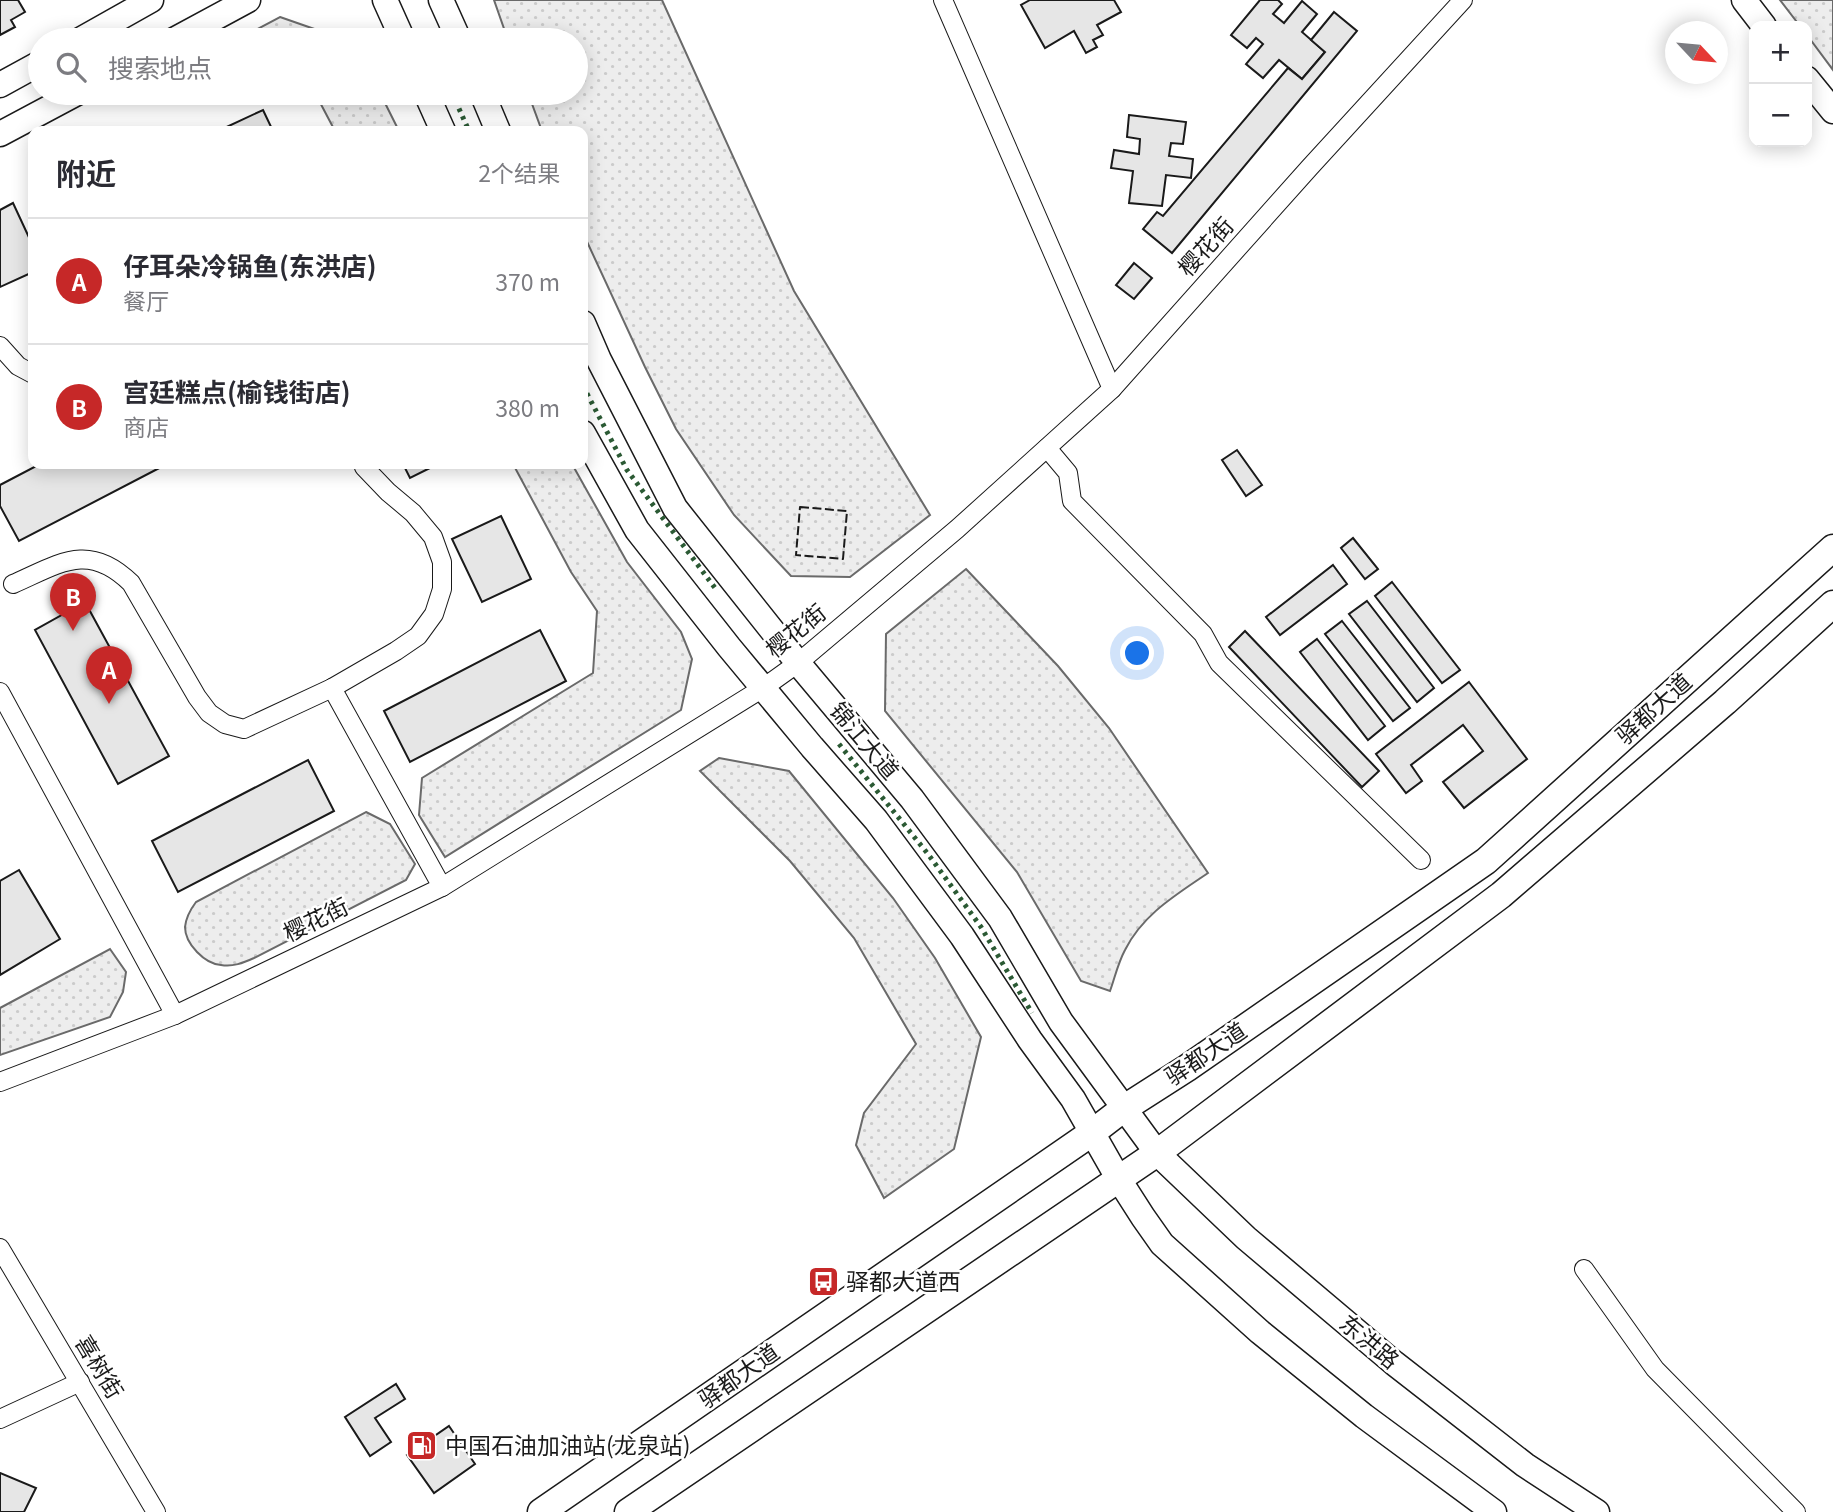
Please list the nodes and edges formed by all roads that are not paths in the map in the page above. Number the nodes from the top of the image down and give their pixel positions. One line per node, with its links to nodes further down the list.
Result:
1 (151, 0): 9 (main road)
2 (248, 0): 10 (main road)
3 (385, 0): 11 (main road)
4 (441, 0): 12 (main road)
5 (943, 0): 26 (street)
6 (1463, 0): 26 (street, 樱花街)
7 (1744, 0): 8 (main road)
8 (1760, 21)
9 (101, 28)
10 (196, 28)
11 (398, 28)
12 (453, 28)
13 (28, 70): 15 (main road)
14 (1811, 84): 19 (main road)
15 (0, 85)
16 (54, 105): 22 (main road)
17 (431, 105): 20 (main road)
18 (487, 105): 21 (main road)
19 (1833, 111)
20 (441, 126)
21 (497, 126)
22 (0, 134)
23 (588, 335): 33 (main road, 锦江大道)
24 (0, 346): 25 (street)
25 (28, 371)
26 (1112, 389): 28 (street, 樱花街)
27 (588, 442): 35 (main road, 锦江大道)
28 (1047, 448): 33 (street, 樱花街); 37 (street)
29 (366, 469): 34 (street)
30 (1833, 548): 41 (main road, 驿都大道)
31 (13, 584): 34 (street)
32 (1833, 604): 43 (main road, 驿都大道)
33 (798, 663): 35 (street, 樱花街); 41 (main road, 锦江大道)
34 (332, 688): 38 (street)
35 (762, 688): 38 (street, 樱花街); 42 (main road, 锦江大道)
36 (0, 692): 39 (street)
37 (1421, 860)
38 (442, 887): 39 (street, 樱花街)
39 (175, 1014): 40 (street, 樱花街)
40 (0, 1082)
41 (1123, 1109): 42 (main road, 驿都大道); 43 (main road, 锦江大道)
42 (1093, 1132): 44 (main road, 锦江大道); 50 (main road, 驿都大道)
43 (1157, 1153): 44 (main road, 驿都大道); 53 (main road, 东洪路)
44 (1118, 1178): 51 (main road, 驿都大道); 52 (main road)
45 (0, 1248): 47 (street, 喜树街)
46 (1584, 1269): 54 (street)
47 (80, 1382): 48 (street); 49 (street, 喜树街)
48 (0, 1419)
49 (156, 1512)
50 (541, 1512)
51 (628, 1512)
52 (1494, 1512)
53 (1597, 1512)
54 (1796, 1512)

